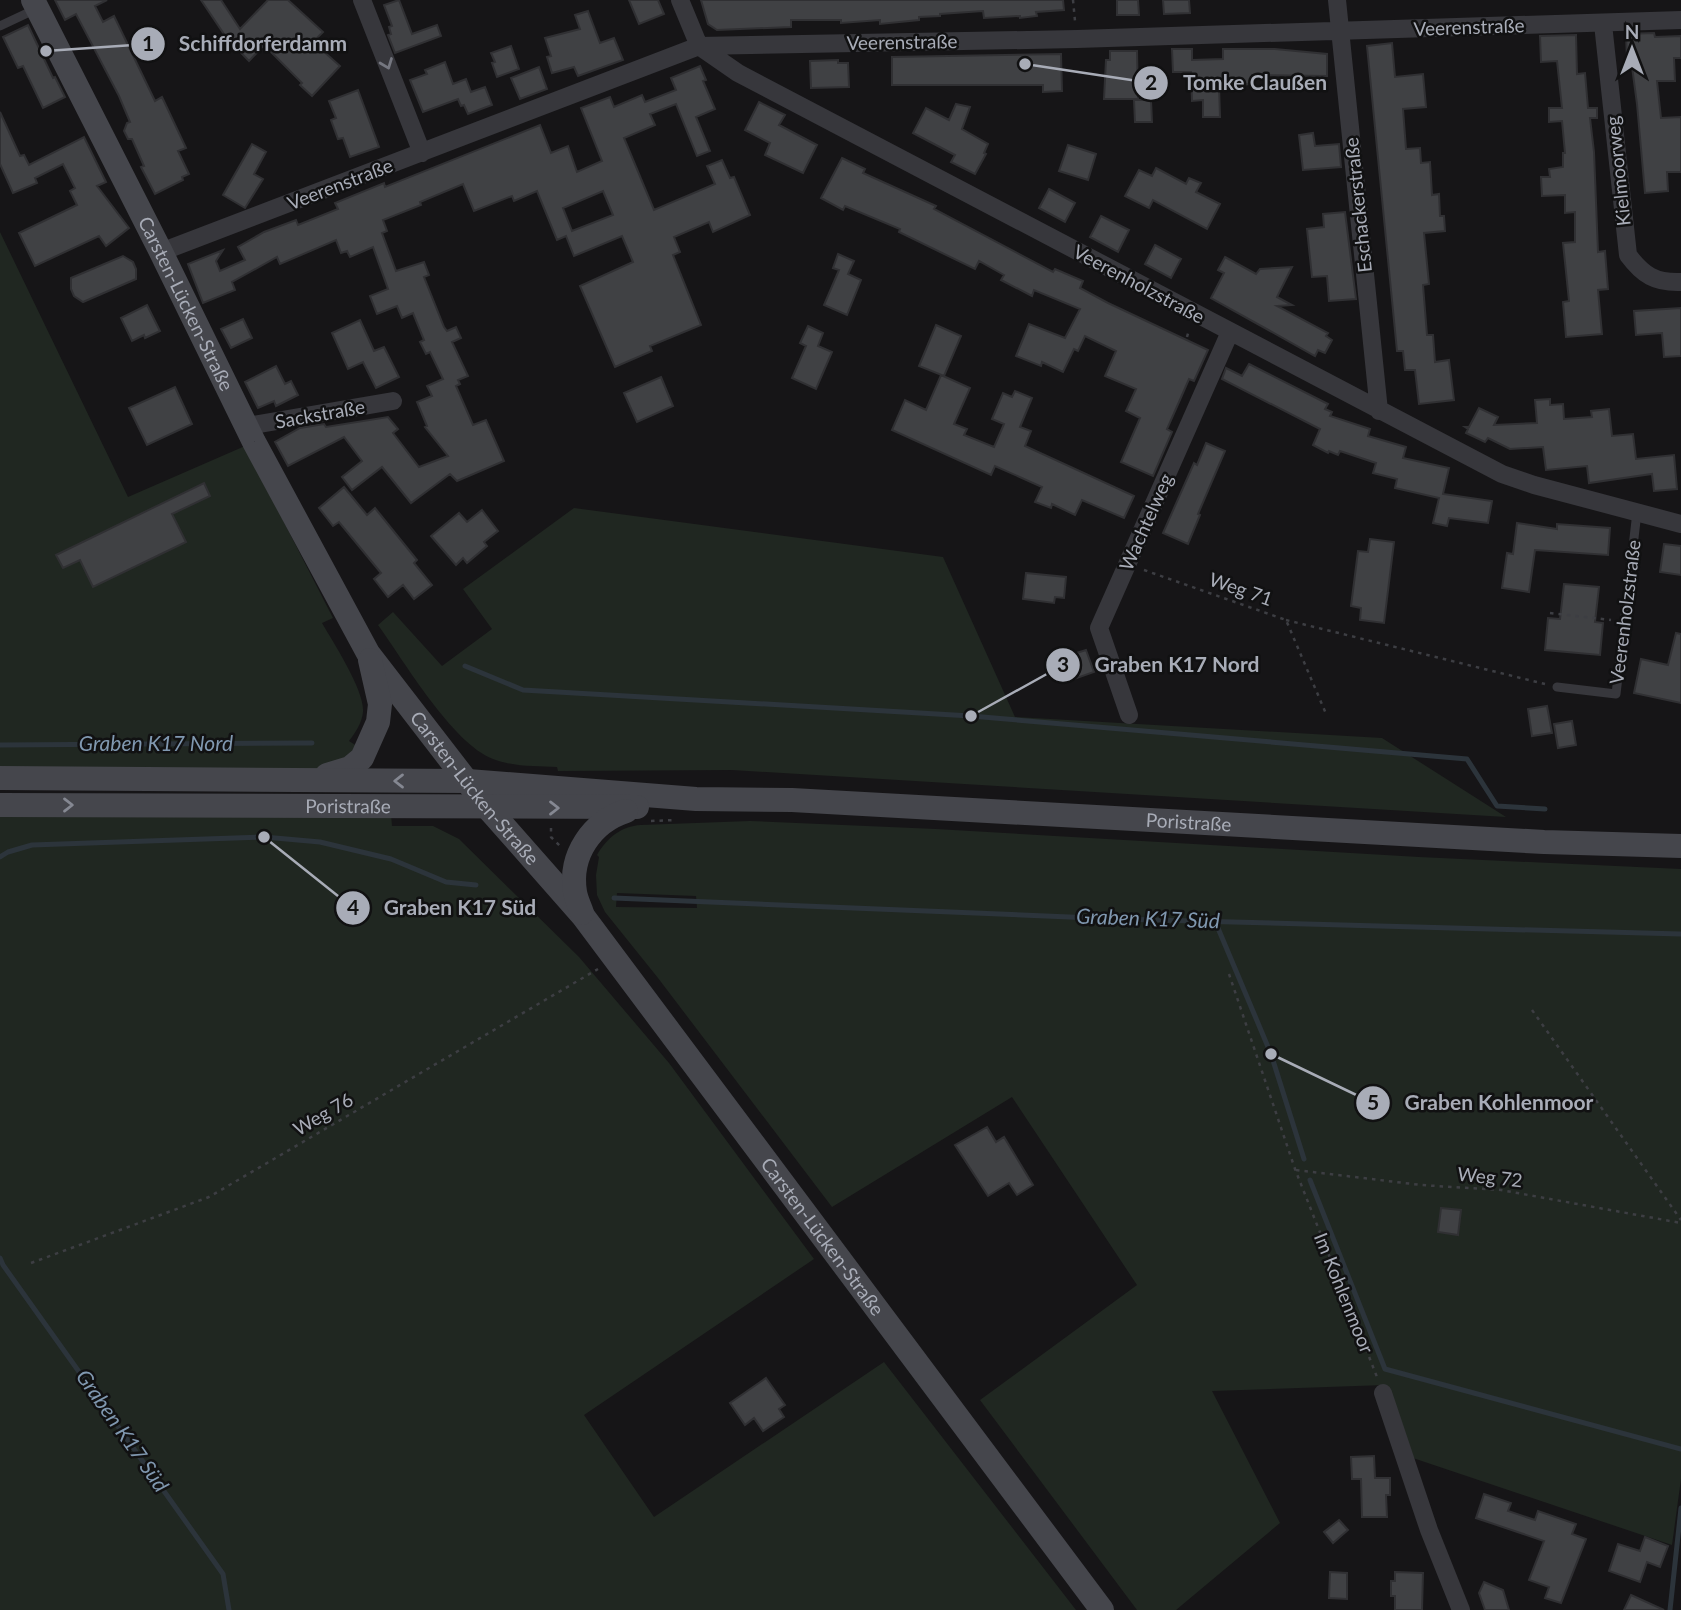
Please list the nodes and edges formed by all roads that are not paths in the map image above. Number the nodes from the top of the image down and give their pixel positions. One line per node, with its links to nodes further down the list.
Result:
1 (362, 0): 10 (street, one-way to 10)
2 (680, 0): 9 (street)
3 (1338, 0): 8 (street, Eschackerstraße)
4 (35, 4): 7 (lane); 11 (main road, Carsten-Lücken-Straße)
5 (1681, 20): 6 (street, Veerenstraße)
6 (1603, 23): 8 (street, Veerenstraße); 12 (street, Kielmoorweg)
7 (0, 26)
8 (1340, 31): 9 (street, Veerenstraße); 15 (street, Eschackerstraße)
9 (699, 46): 10 (street, Veerenstraße); 13 (street, Veerenholzstraße)
10 (422, 153): 11 (street, Veerenstraße)
11 (161, 252): 16 (main road, Carsten-Lücken-Straße)
12 (1681, 282)
13 (1230, 332): 15 (street, Veerenholzstraße); 21 (street, Wachtelweg)
14 (393, 401): 16 (street, Sackstraße)
15 (1379, 411): 17 (street, Veerenholzstraße)
16 (247, 426): 19 (main road, Carsten-Lücken-Straße)
17 (1637, 512): 18 (street, Veerenholzstraße); 20 (lane, Veerenholzstraße)
18 (1681, 524)
19 (368, 653): 24 (main road); 25 (main road, Carsten-Lücken-Straße)
20 (1557, 687)
21 (1129, 715)
22 (0, 778): 23 (main road, Poristraße)
23 (50, 778): 24 (main road, Poristraße); 26 (main road, Poristraße)
24 (309, 781): 25 (main road, Poristraße, one-way to 24)
25 (468, 781): 27 (main road, Poristraße); 29 (main road, Carsten-Lücken-Straße)
26 (0, 790)
27 (696, 799): 30 (main road, Poristraße); 31 (main road, Poristraße)
28 (0, 805): 29 (main road, Poristraße, one-way to 29)
29 (486, 806): 30 (main road, Poristraße, one-way to 30); 32 (main road, Carsten-Lücken-Straße)
30 (637, 807): 32 (main road)
31 (1681, 846)
32 (583, 916): 34 (main road, Carsten-Lücken-Straße)
33 (1383, 1394): 35 (street)
34 (1102, 1610)
35 (1461, 1610)

